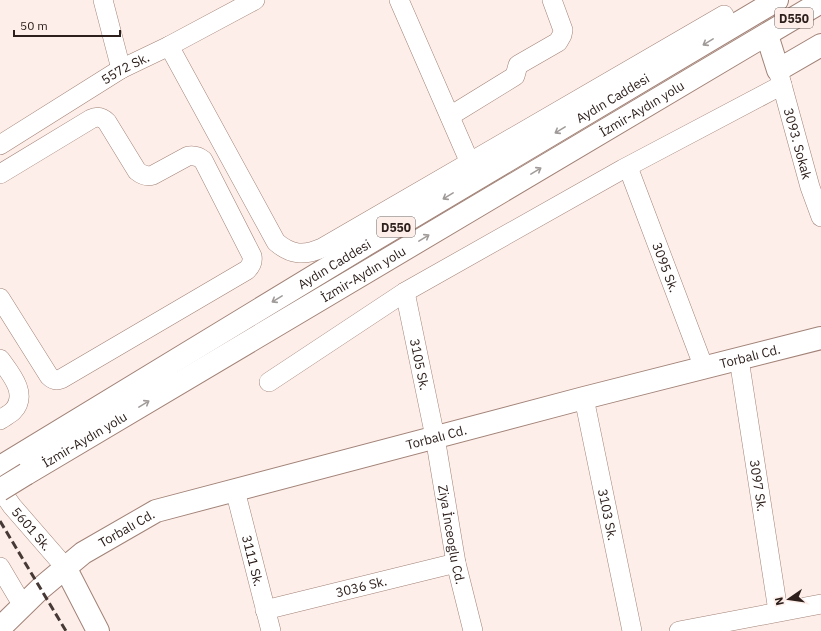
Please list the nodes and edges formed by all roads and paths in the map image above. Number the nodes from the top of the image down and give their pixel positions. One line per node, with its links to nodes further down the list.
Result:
1 (103, 0): 11 (street)
2 (255, 0): 10 (street, 5572 Sk.)
3 (399, 0): 13 (street)
4 (552, 0): 13 (street)
5 (777, 0): 7 (main road, Aydın Caddesi / D550)
6 (821, 2): 8 (main road, D550)
7 (725, 14): 15 (street); 30 (main road, Aydın Caddesi / D550, one-way to 30)
8 (767, 35): 12 (main road); 30 (main road, İzmir-Aydın yolu / D550, one-way to 8)
9 (821, 45): 12 (main road)
10 (169, 46): 11 (street, 5572 Sk.); 15 (street)
11 (121, 69): 14 (street, 5572 Sk.)
12 (780, 77): 16 (street); 18 (street, 3093. Sokak)
13 (450, 116): 15 (street)
14 (0, 145)
15 (470, 163)
16 (628, 167): 20 (street); 25 (street, 3095 Sk.)
17 (0, 174): 21 (street)
18 (816, 186): 19 (street, 3093. Sokak)
19 (821, 217)
20 (405, 292): 26 (street); 29 (street, 3105 Sk.)
21 (3, 311)
22 (821, 338): 24 (main road, Torbalı Cd.)
23 (0, 359): 28 (street)
24 (739, 359): 25 (main road, Torbalı Cd.); 39 (street, 3097 Sk.)
25 (704, 368): 27 (main road, Torbalı Cd.)
26 (269, 382)
27 (584, 398): 29 (main road, Torbalı Cd.); 44 (street, 3103 Sk.)
28 (0, 420)
29 (435, 437): 32 (main road, Torbalı Cd.); 33 (street, Ziya İnceoglu Cd.)
30 (14, 466): 31 (main road, İzmir-Aydın yolu / D550, bridge)
31 (0, 489): 35 (street, 5601 Sk.)
32 (235, 490): 35 (main road, Torbalı Cd.); 38 (street, 3111 Sk.)
33 (456, 563): 38 (street, 3036 Sk.); 43 (street, Ziya İnceoglu Cd.)
34 (0, 567): 37 (street)
35 (65, 567): 37 (main road, Torbalı Cd.); 41 (main road)
36 (821, 604): 39 (street)
37 (23, 606): 40 (main road, Torbalı Cd.)
38 (265, 610): 42 (street, 3111 Sk.)
39 (778, 611): 45 (street)
40 (4, 628)
41 (98, 631)
42 (271, 631)
43 (473, 631)
44 (632, 631)
45 (680, 631)

